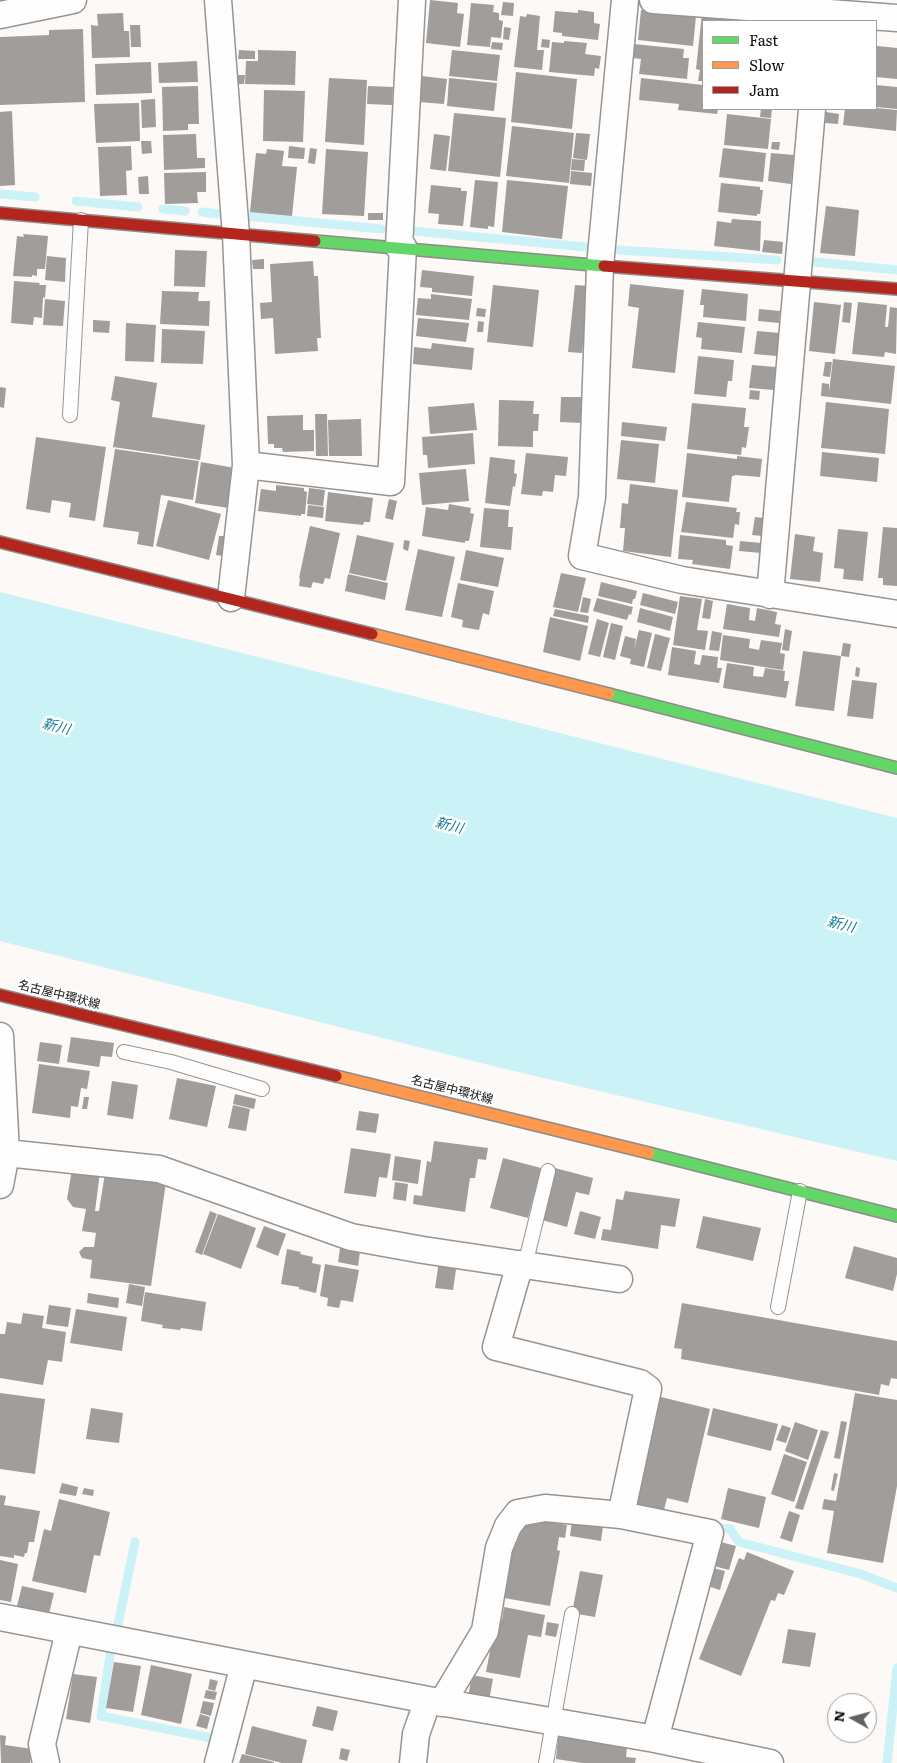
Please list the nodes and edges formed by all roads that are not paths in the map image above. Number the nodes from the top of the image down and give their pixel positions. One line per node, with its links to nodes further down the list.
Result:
1 (73, 0): 7 (street)
2 (218, 0): 12 (street)
3 (412, 0): 13 (street)
4 (624, 0): 14 (street)
5 (653, 0): 6 (street)
6 (820, 11): 8 (street)
7 (0, 15)
8 (897, 18)
9 (812, 110): 15 (street)
10 (0, 213): 11 (street)
11 (81, 220): 12 (street); 17 (lane)
12 (236, 235): 13 (street); 18 (street)
13 (401, 247): 14 (street); 18 (street)
14 (600, 266): 15 (street); 20 (street)
15 (797, 280): 16 (street); 20 (street)
16 (897, 289)
17 (70, 415)
18 (246, 465): 21 (street)
19 (0, 542): 21 (street)
20 (770, 595): 22 (street)
21 (231, 598): 23 (street)
22 (897, 614)
23 (897, 768)
24 (0, 995): 26 (street, 名古屋中環状線)
25 (0, 1036): 30 (street)
26 (176, 1037): 28 (lane); 33 (street, 名古屋中環状線)
27 (124, 1052): 28 (lane)
28 (171, 1062): 29 (lane)
29 (262, 1089)
30 (6, 1153): 32 (street); 35 (street)
31 (548, 1171): 35 (lane)
32 (0, 1185)
33 (800, 1191): 34 (street, 名古屋中環状線); 37 (lane)
34 (897, 1216)
35 (522, 1264): 36 (street); 38 (street)
36 (619, 1280)
37 (778, 1308)
38 (621, 1515): 43 (street); 45 (street)
39 (572, 1614): 44 (lane)
40 (0, 1617): 41 (street)
41 (69, 1630): 42 (street); 46 (street)
42 (244, 1665): 43 (street); 47 (street)
43 (435, 1701): 44 (street); 48 (street)
44 (552, 1722): 45 (street); 49 (lane)
45 (655, 1739): 50 (street)
46 (46, 1763)
47 (218, 1763)
48 (413, 1763)
49 (546, 1763)
50 (770, 1763)

